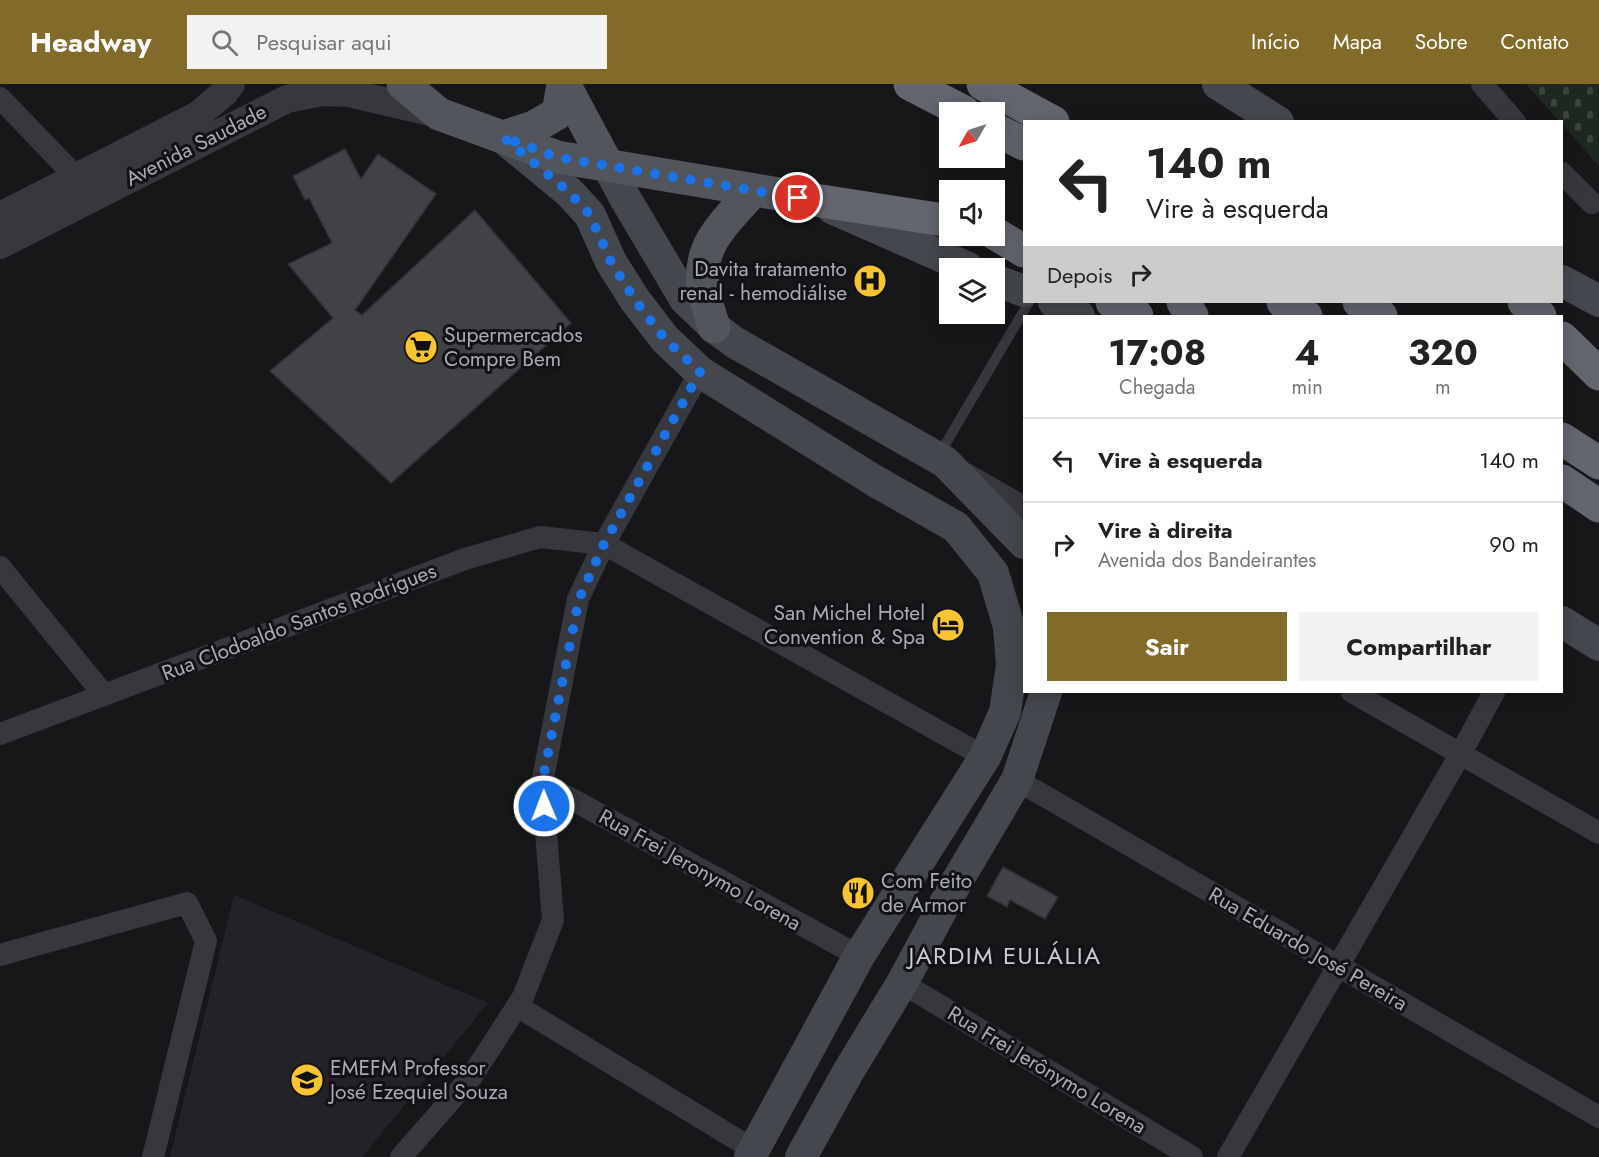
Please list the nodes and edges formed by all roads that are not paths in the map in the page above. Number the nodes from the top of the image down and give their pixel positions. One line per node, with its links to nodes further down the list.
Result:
1 (231, 84): 19 (street, Avenida Saudade)
2 (403, 84): 10 (main road)
3 (563, 84): 15 (main road); 17 (main road)
4 (910, 84): 9 (highway)
5 (983, 84): 11 (highway)
6 (1218, 84): 12 (main road)
7 (1482, 84): 13 (street)
8 (0, 98): 19 (street)
9 (945, 102)
10 (439, 114): 15 (main road); 26 (street, Avenida Saudade)
11 (1049, 120)
12 (1275, 120)
13 (1513, 120)
14 (1005, 134): 16 (highway)
15 (503, 137): 17 (main road); 46 (main road)
16 (1023, 144)
17 (608, 166): 20 (main road); 44 (main road)
18 (1563, 174): 22 (street)
19 (77, 178): 23 (street, Avenida Saudade)
20 (753, 191): 21 (main road); 44 (main road)
21 (815, 200): 24 (highway); 28 (main road)
22 (1592, 203)
23 (0, 216)
24 (939, 219)
25 (1005, 239): 27 (highway)
26 (0, 245)
27 (1023, 249)
28 (946, 258)
29 (1563, 282): 30 (main road)
30 (1599, 301)
31 (1029, 303): 50 (lane)
32 (1032, 303): 38 (street)
33 (1056, 303): 39 (main road)
34 (1114, 303): 40 (highway)
35 (1285, 303): 41 (highway)
36 (1361, 303): 42 (highway)
37 (1525, 303): 43 (highway)
38 (1055, 315)
39 (1077, 315)
40 (1135, 315)
41 (1303, 315)
42 (1379, 315)
43 (1539, 315)
44 (714, 327): 48 (main road)
45 (1563, 339): 47 (highway)
46 (700, 372): 52 (main road); 59 (street)
47 (1599, 374)
48 (881, 425): 50 (main road); 52 (main road)
49 (1563, 439): 51 (highway)
50 (941, 460): 55 (street); 58 (main road)
51 (1599, 463)
52 (857, 469): 69 (main road)
53 (1563, 483): 56 (highway)
54 (1563, 503): 57 (highway)
55 (1023, 506)
56 (1599, 506)
57 (1599, 521)
58 (1023, 542)
59 (604, 544): 66 (street, Rua Clodoaldo Santos Rodrigues); 69 (street); 71 (street)
60 (0, 567): 66 (street)
61 (1563, 623): 62 (main road)
62 (1599, 645)
63 (1046, 693): 70 (main road)
64 (1354, 693): 68 (street)
65 (1493, 693): 68 (street)
66 (104, 695): 67 (street, Rua Clodoaldo Santos Rodrigues)
67 (0, 734)
68 (1461, 753): 72 (street); 77 (street)
69 (985, 757): 73 (main road)
70 (1017, 780): 74 (main road); 77 (street, Rua Eduardo José Pereira)
71 (542, 783): 76 (street, Rua Frei Jeronymo Lorena); 79 (street)
72 (1599, 832)
73 (919, 861): 74 (main road); 76 (main road)
74 (956, 883): 78 (main road)
75 (0, 955): 82 (street)
76 (859, 956): 81 (main road)
77 (1337, 966): 80 (street, Rua Eduardo José Pereira); 86 (street)
78 (902, 983): 84 (main road); 85 (street, Rua Frei Jerônymo Lorena)
79 (517, 1006): 81 (street); 83 (street)
80 (1599, 1117)
81 (752, 1154)
82 (153, 1157)
83 (401, 1157)
84 (801, 1157)
85 (1192, 1157)
86 (1228, 1157)

